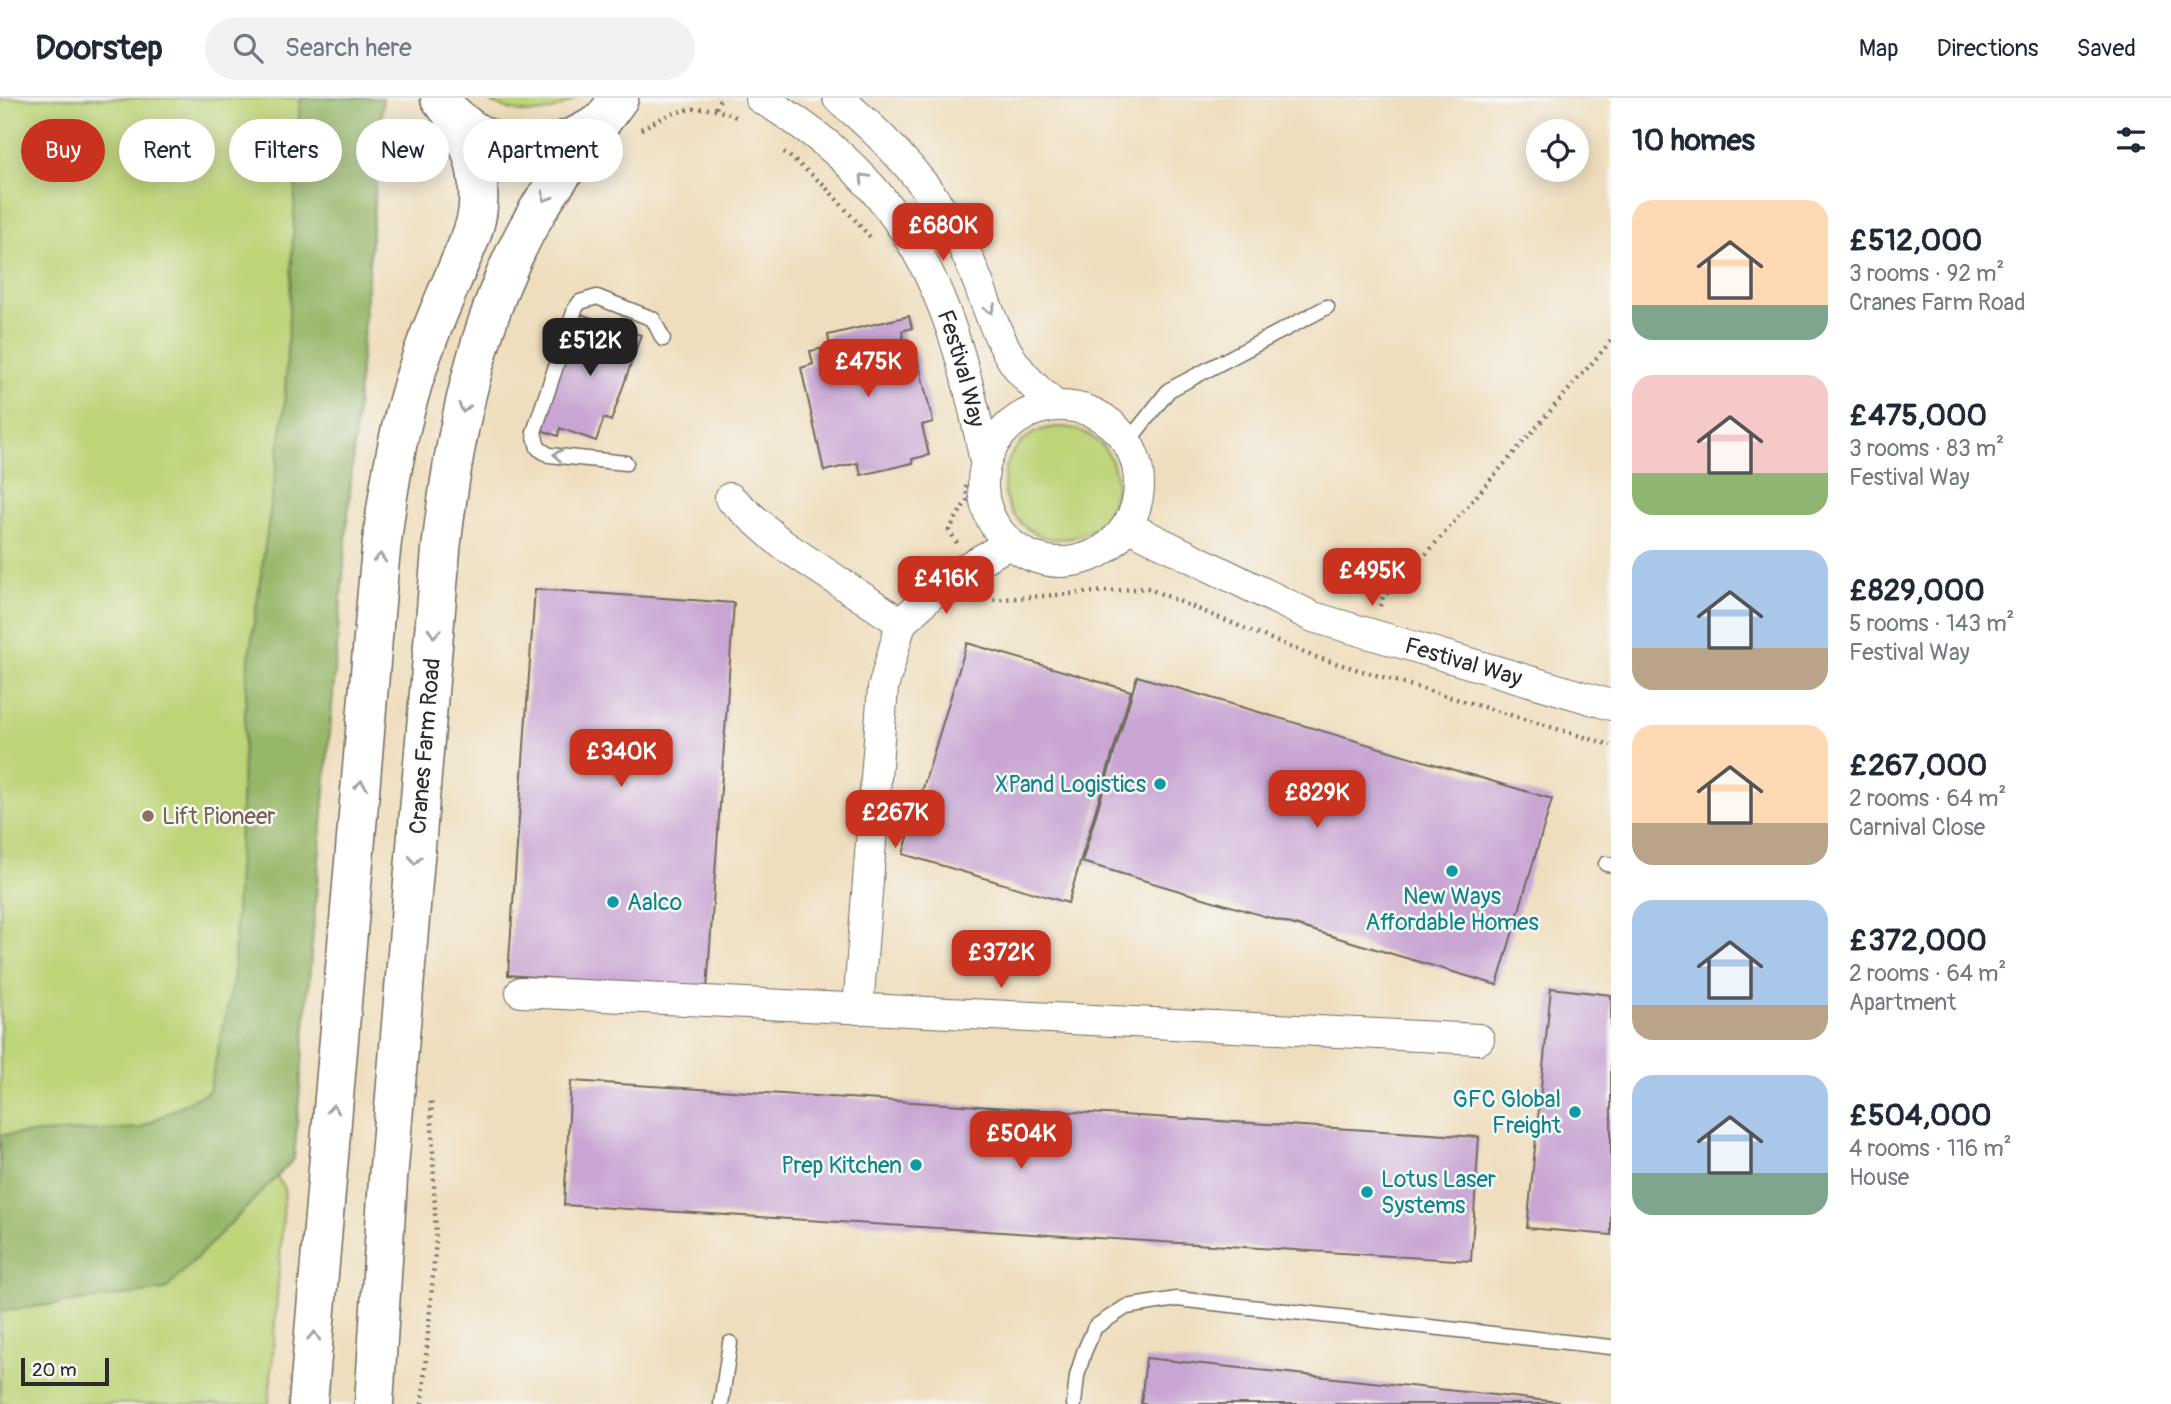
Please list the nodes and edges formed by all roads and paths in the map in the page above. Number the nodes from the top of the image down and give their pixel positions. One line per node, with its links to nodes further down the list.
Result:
1 (838, 98): 8 (street, Festival Way)
2 (876, 98): 8 (street)
3 (720, 99): 5 (path)
4 (446, 105): 7 (main road); 32 (main road, one-way to 4)
5 (716, 108): 6 (path); 7 (path)
6 (752, 110): 17 (street, Festival Way, one-way to 6)
7 (618, 111): 33 (main road, Cranes Farm Road, one-way to 33)
8 (891, 146): 14 (street, Festival Way, one-way to 14)
9 (782, 150): 10 (path)
10 (873, 239)
11 (1328, 307): 15 (lane)
12 (663, 339): 16 (lane, one-way to 12)
13 (1611, 341): 23 (path)
14 (1055, 405): 15 (street); 17 (street)
15 (1127, 443): 19 (street)
16 (626, 464)
17 (975, 469): 20 (street); 21 (path)
18 (730, 498): 22 (street)
19 (1127, 526): 20 (street); 23 (street, Festival Way)
20 (1009, 544): 21 (street)
21 (970, 564): 22 (street); 25 (path)
22 (901, 623): 27 (street)
23 (1369, 634): 24 (street, Festival Way)
24 (1611, 705)
25 (1611, 745)
26 (521, 992): 27 (street)
27 (858, 1009): 28 (street)
28 (1479, 1039)
29 (431, 1093): 34 (path)
30 (730, 1343): 35 (lane)
31 (1611, 1347): 36 (lane)
32 (308, 1404)
33 (374, 1404)
34 (422, 1404)
35 (721, 1404)
36 (1074, 1404)

